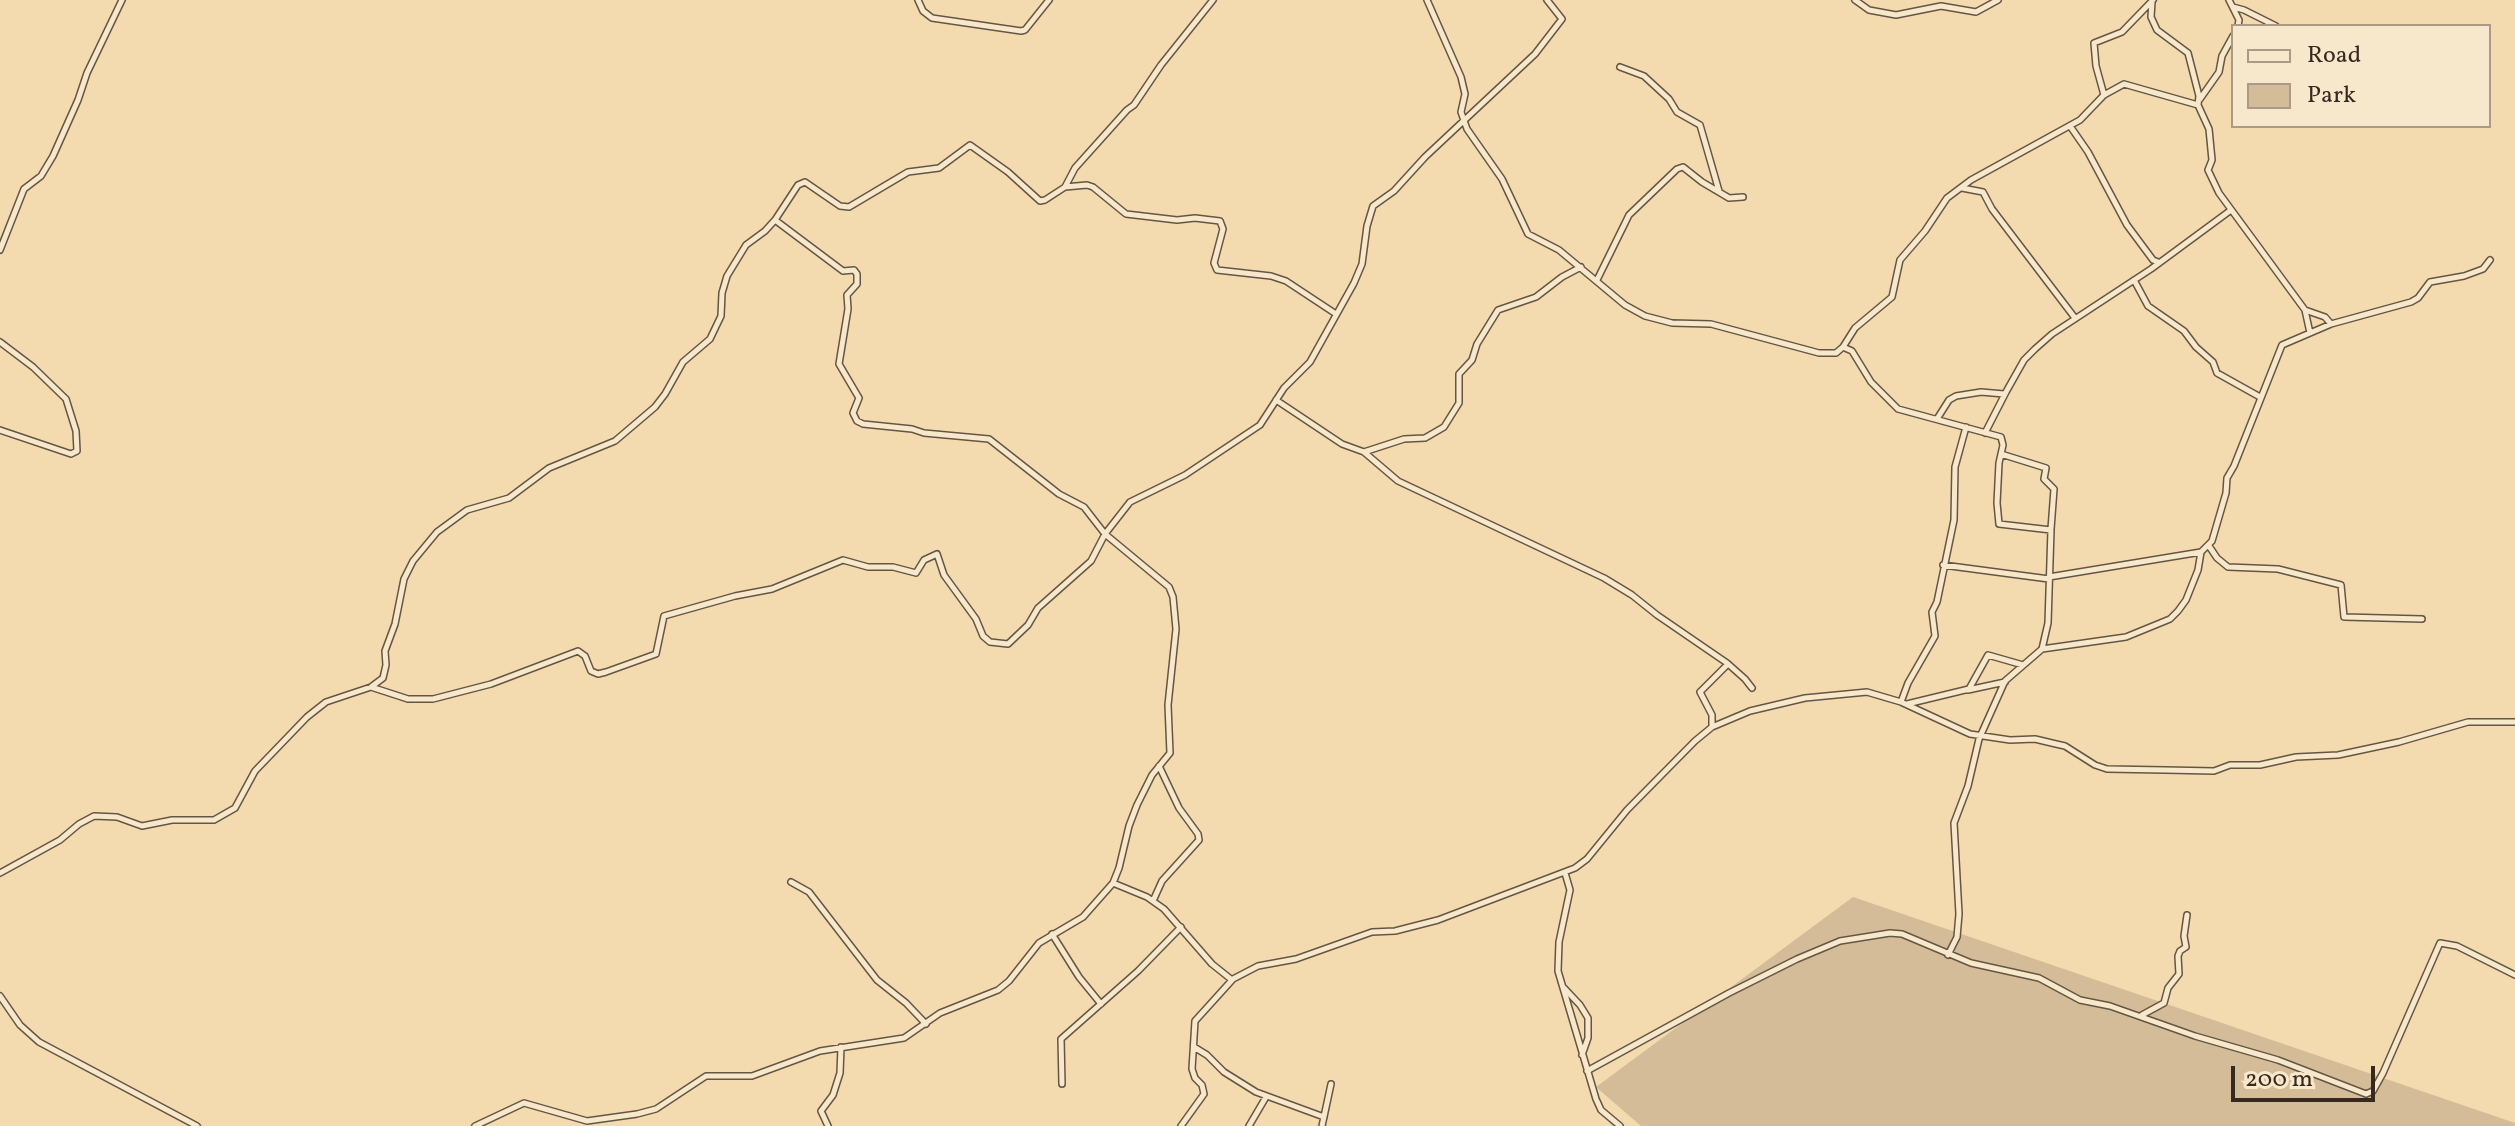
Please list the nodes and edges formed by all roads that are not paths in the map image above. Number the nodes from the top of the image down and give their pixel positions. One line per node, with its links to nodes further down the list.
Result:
1 (122, 0): 26 (street)
2 (918, 0): 3 (street)
3 (1049, 0)
4 (1213, 0): 20 (street)
5 (1427, 0): 18 (street)
6 (1547, 0): 18 (street)
7 (1855, 0): 8 (street)
8 (1998, 0)
9 (2152, 0): 16 (street); 17 (street)
10 (2229, 0): 11 (street)
11 (2233, 7): 12 (street); 13 (street)
12 (2238, 24)
13 (2272, 24)
14 (2231, 40): 17 (street)
15 (1620, 67): 22 (street)
16 (2104, 95): 17 (street); 19 (street)
17 (2198, 102): 24 (street)
18 (1464, 122): 29 (street); 33 (street)
19 (2070, 126): 21 (street); 28 (street)
20 (1065, 187): 25 (street); 33 (street)
21 (1961, 188): 34 (street); 38 (street)
22 (1719, 191): 23 (street); 30 (street)
23 (1743, 197)
24 (2231, 210): 28 (street); 32 (street)
25 (775, 220): 49 (street); 59 (street)
26 (0, 250)
27 (2490, 260): 35 (street)
28 (2155, 263): 31 (street)
29 (1581, 267): 30 (street); 46 (street)
30 (1597, 280): 38 (street)
31 (2134, 280): 34 (street); 40 (street)
32 (2305, 310): 35 (street); 36 (street)
33 (1336, 314): 41 (street)
34 (2075, 318): 39 (street)
35 (2331, 324): 36 (street)
36 (2310, 333): 40 (street)
37 (0, 342): 44 (street)
38 (1843, 347): 42 (street)
39 (2004, 394): 42 (street); 45 (street)
40 (2260, 397): 50 (street)
41 (1276, 400): 46 (street); 49 (street)
42 (1937, 419): 43 (street)
43 (1966, 427): 45 (street); 52 (street)
44 (0, 430)
45 (1985, 433): 47 (street)
46 (1364, 452): 56 (street)
47 (2001, 454): 48 (street); 48 (street)
48 (2051, 530): 53 (street)
49 (1105, 534): 59 (street); 66 (street)
50 (2209, 546): 51 (street); 54 (street)
51 (2201, 552): 53 (street); 55 (street)
52 (1943, 565): 53 (street); 62 (street)
53 (2049, 578): 55 (street)
54 (2422, 619)
55 (2042, 649): 57 (street)
56 (1728, 664): 60 (street); 64 (street)
57 (2023, 665): 58 (street); 61 (street)
58 (2005, 681): 61 (street); 65 (street)
59 (371, 687): 67 (street)
60 (1752, 688)
61 (1967, 690): 62 (street)
62 (1904, 703): 64 (street); 65 (street)
63 (2515, 722): 65 (street)
64 (1712, 727): 68 (street)
65 (1980, 736): 75 (street)
66 (1159, 766): 70 (street); 71 (street)
67 (0, 873)
68 (1565, 873): 77 (street); 78 (street)
69 (791, 882): 82 (street)
70 (1113, 883): 71 (street); 74 (street)
71 (1153, 901): 73 (street)
72 (2187, 915): 81 (street)
73 (1181, 927): 77 (street); 80 (street)
74 (1052, 934): 80 (street); 82 (street)
75 (1948, 955): 81 (street); 86 (street)
76 (2515, 975): 81 (street)
77 (1232, 980): 84 (street)
78 (1562, 986): 85 (street); 85 (street)
79 (0, 996): 91 (street)
80 (1101, 1004): 87 (street)
81 (2141, 1016)
82 (926, 1024): 83 (street)
83 (841, 1047): 92 (street); 93 (street)
84 (1194, 1047): 89 (street); 94 (street)
85 (1582, 1056): 86 (street)
86 (1587, 1071): 97 (street)
87 (1062, 1084)
88 (1331, 1084): 90 (street)
89 (1266, 1097): 90 (street); 95 (street)
90 (1324, 1117): 96 (street)
91 (197, 1126)
92 (475, 1126)
93 (828, 1126)
94 (1181, 1126)
95 (1249, 1126)
96 (1322, 1126)
97 (1620, 1126)

